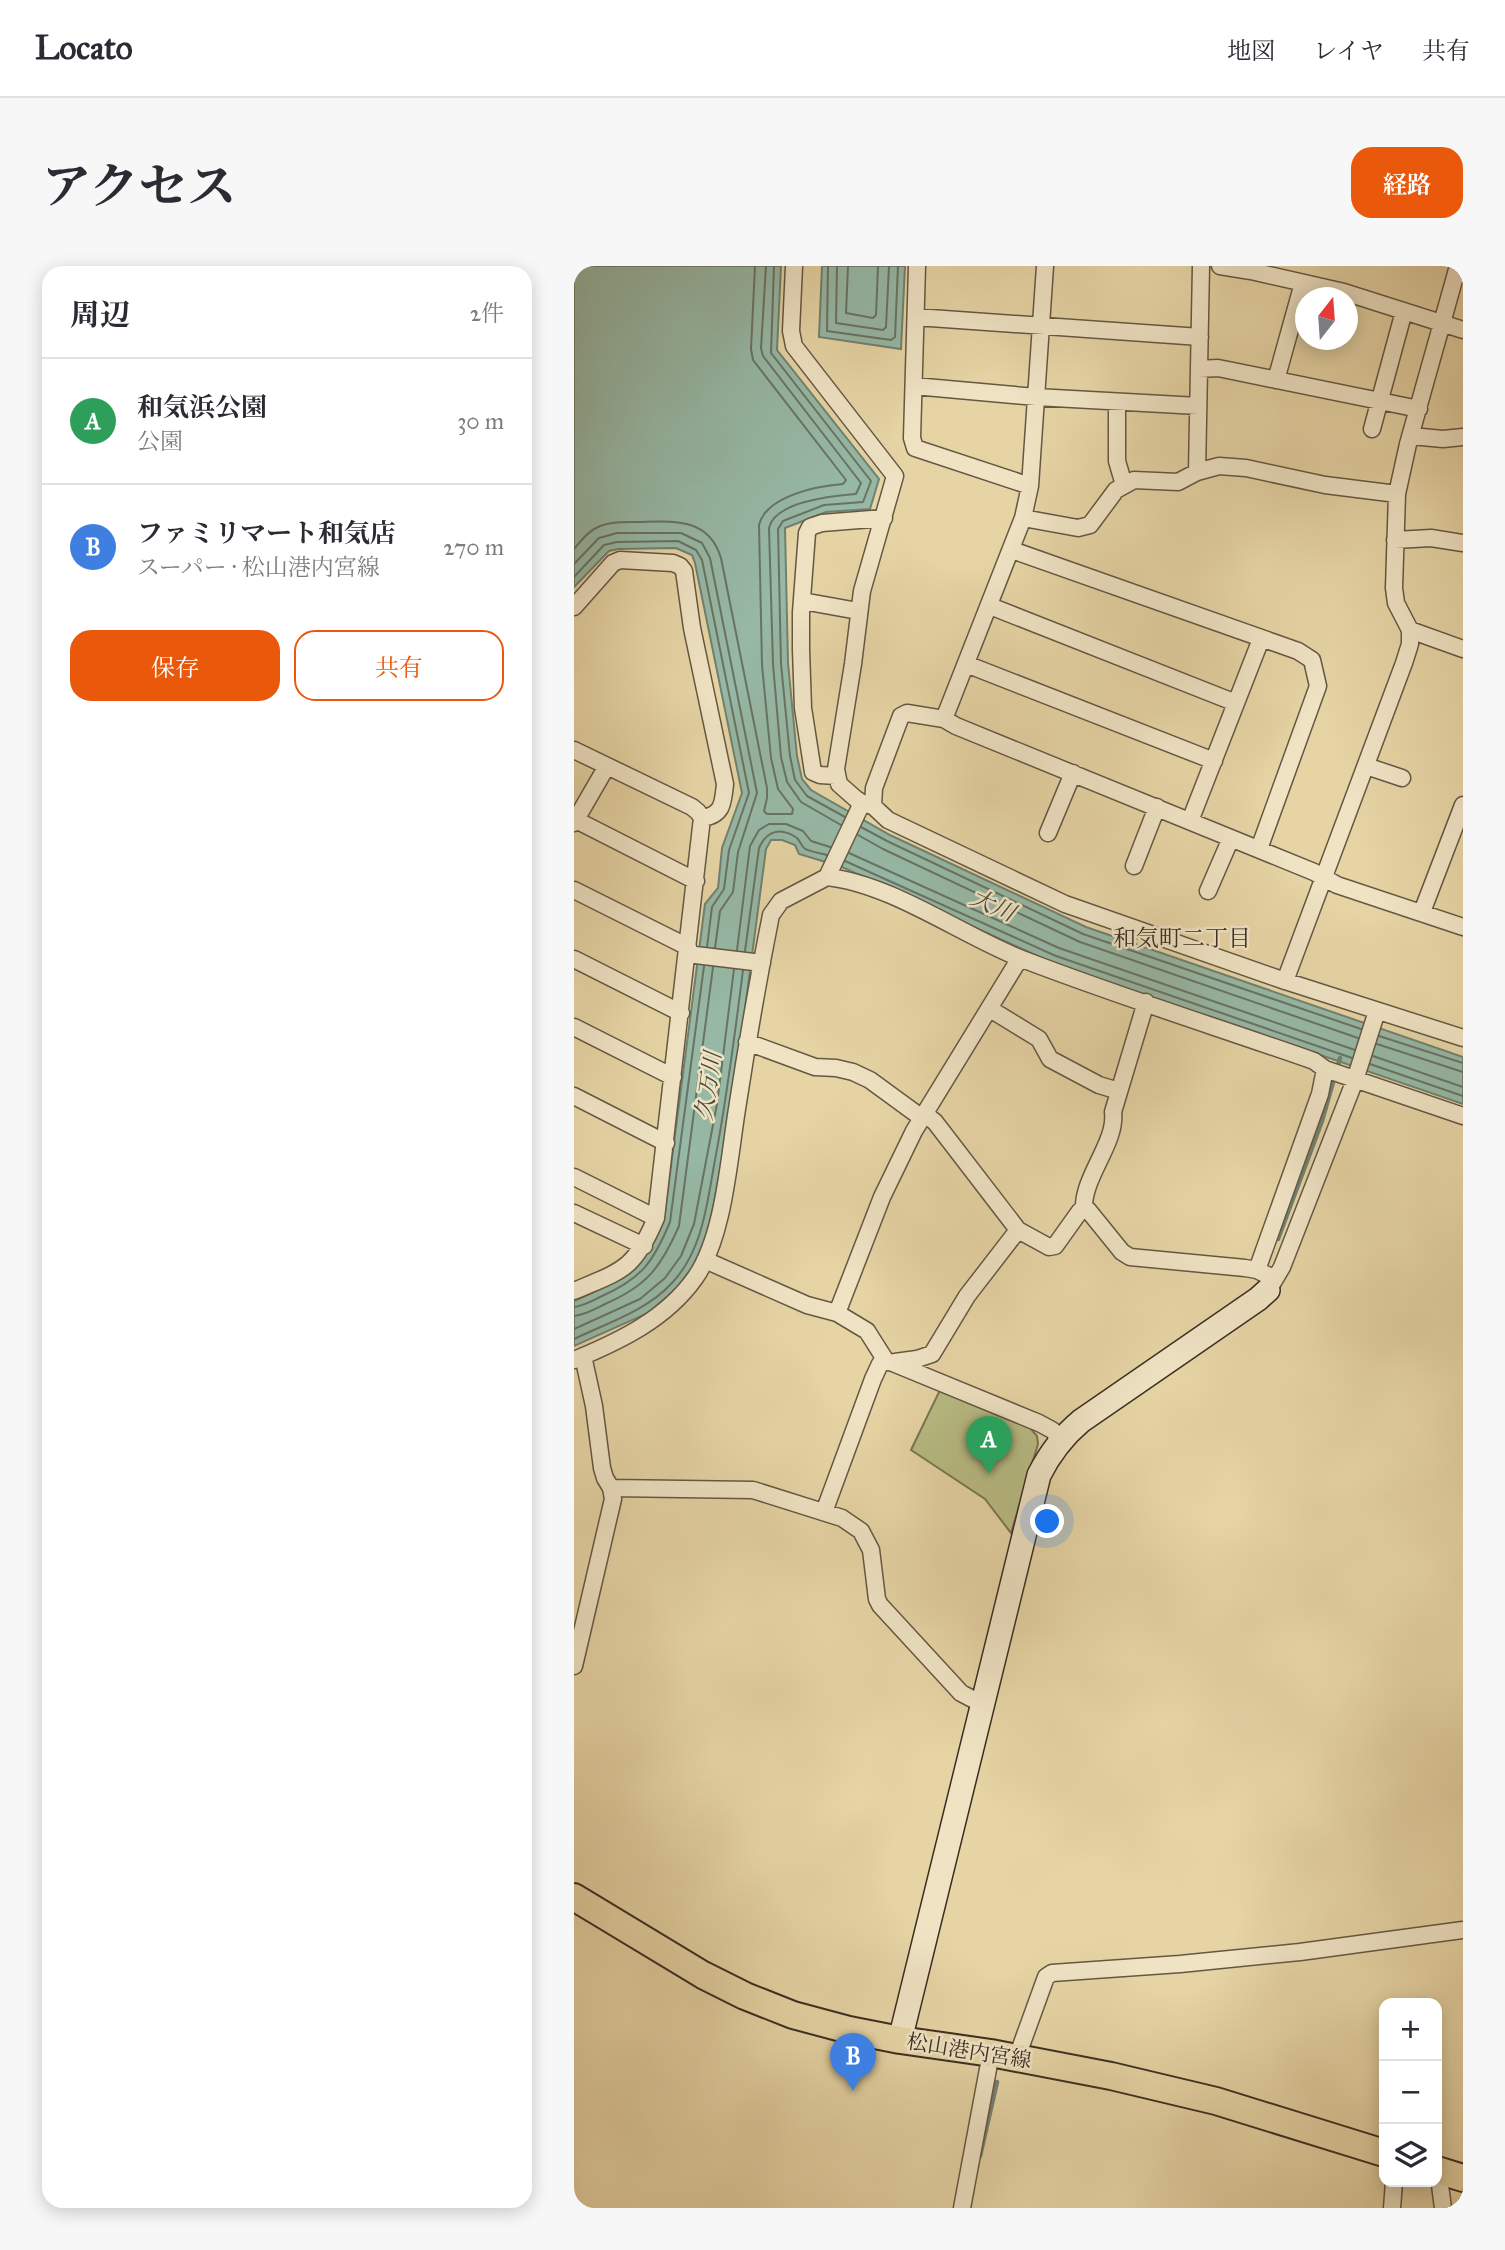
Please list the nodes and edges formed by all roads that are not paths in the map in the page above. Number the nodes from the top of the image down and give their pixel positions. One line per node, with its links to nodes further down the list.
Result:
1 (794, 266): 29 (street)
2 (917, 266): 9 (street)
3 (1045, 266): 11 (street)
4 (1201, 266): 13 (street)
5 (1220, 266): 7 (street)
6 (1458, 266): 10 (street)
7 (1303, 283): 8 (street); 15 (street)
8 (1404, 311): 10 (street); 18 (street)
9 (916, 317): 11 (street); 16 (street)
10 (1442, 324): 12 (street); 21 (street)
11 (1041, 326): 13 (street); 17 (street)
12 (1463, 330)
13 (1199, 337): 14 (street)
14 (1199, 369): 15 (street); 20 (street)
15 (1276, 380): 18 (street)
16 (914, 386): 17 (street); 27 (street)
17 (1037, 397): 19 (street); 27 (street)
18 (1381, 401): 21 (street); 22 (street)
19 (1117, 402): 20 (street); 26 (street)
20 (1198, 406): 25 (street)
21 (1419, 409): 23 (street)
22 (1372, 429)
23 (1411, 436): 24 (street); 28 (street)
24 (1463, 437)
25 (1197, 472): 26 (street); 28 (street)
26 (1124, 485): 30 (street)
27 (1030, 486): 30 (street)
28 (1397, 494): 31 (street)
29 (884, 518): 37 (street); 49 (street)
30 (1023, 518): 33 (street)
31 (1395, 540): 32 (street); 38 (street)
32 (1463, 543)
33 (1012, 550): 35 (street); 39 (street)
34 (808, 602): 37 (street)
35 (989, 606): 41 (street); 42 (street)
36 (574, 607): 54 (street)
37 (858, 611): 49 (street)
38 (1410, 630): 40 (street); 47 (street)
39 (1261, 639): 42 (street); 59 (street)
40 (1463, 649)
41 (966, 664): 43 (street); 45 (street)
42 (1236, 703): 45 (street)
43 (944, 719): 48 (street); 52 (street)
44 (574, 750): 46 (street)
45 (1214, 761): 56 (street)
46 (607, 766): 54 (street); 55 (street)
47 (1366, 766): 50 (street); 62 (street)
48 (1073, 773): 53 (street); 57 (street)
49 (836, 776): 52 (street)
50 (1402, 778)
51 (1463, 805): 66 (street)
52 (864, 807): 61 (street); 72 (street)
53 (1157, 807): 56 (street); 60 (street)
54 (702, 818): 63 (street)
55 (575, 821): 63 (street)
56 (1191, 821): 58 (street)
57 (1048, 833)
58 (1231, 838): 59 (street); 65 (street)
59 (1259, 849): 62 (street)
60 (1134, 866)
61 (829, 874): 69 (street); 71 (street)
62 (1325, 878): 66 (street); 72 (street)
63 (695, 881): 68 (street)
64 (574, 890): 68 (street)
65 (1208, 891)
66 (1422, 912): 67 (street)
67 (1463, 928)
68 (690, 952): 71 (street); 75 (street)
69 (1020, 958): 73 (street); 74 (street)
70 (574, 959): 75 (street)
71 (758, 963): 79 (street)
72 (1285, 981): 76 (street)
73 (1146, 1002): 80 (street); 83 (street)
74 (990, 1009): 83 (street); 85 (street)
75 (681, 1013): 81 (street)
76 (1376, 1013): 78 (street); 82 (street)
77 (574, 1027): 81 (street)
78 (1463, 1038)
79 (747, 1042): 85 (street); 94 (street)
80 (1327, 1070): 82 (street); 95 (street)
81 (673, 1077): 87 (street)
82 (1352, 1077): 86 (street); 95 (street)
83 (1119, 1091): 89 (street)
84 (574, 1096): 87 (street)
85 (923, 1116): 92 (street); 97 (street)
86 (1463, 1116)
87 (666, 1143): 91 (street)
88 (574, 1177): 91 (street)
89 (1084, 1210): 92 (street); 95 (street)
90 (574, 1213): 93 (street)
91 (656, 1218): 93 (street)
92 (1018, 1230): 98 (street)
93 (644, 1246): 96 (street)
94 (705, 1260): 97 (street); 99 (street)
95 (1267, 1280): 102 (street)
96 (574, 1291)
97 (837, 1313): 100 (street)
98 (932, 1354): 100 (street); 101 (street)
99 (579, 1358): 103 (street)
100 (890, 1362): 101 (street); 104 (street)
101 (933, 1379): 102 (street)
102 (1061, 1439): 106 (street)
103 (611, 1488): 104 (street); 105 (street)
104 (824, 1512): 106 (street)
105 (574, 1666)
106 (982, 1704): 109 (street)
107 (574, 1897): 109 (main road, 松山港内宮線)
108 (1463, 1930): 111 (street)
109 (900, 2040): 110 (main road, 松山港内宮線)
110 (991, 2053): 111 (main road, 松山港内宮線); 115 (street)
111 (1017, 2057): 112 (main road, 松山港内宮線)
112 (1379, 2151)
113 (1446, 2173): 117 (street)
114 (1394, 2187): 116 (street)
115 (962, 2208)
116 (1392, 2208)
117 (1443, 2208)

